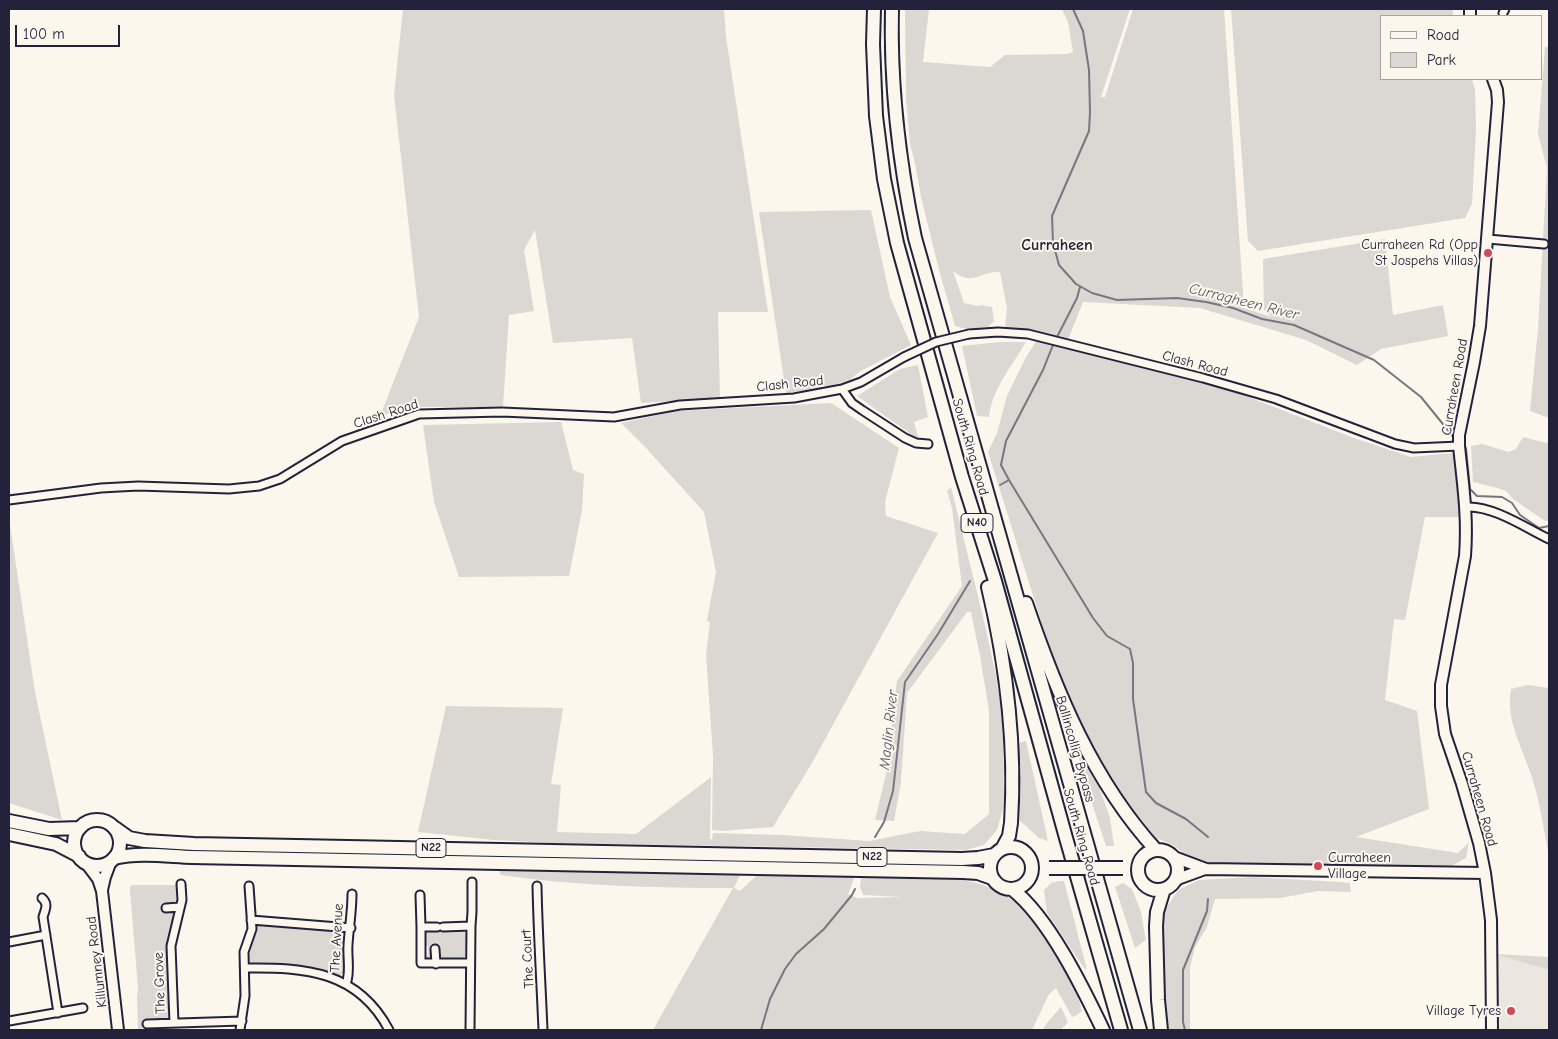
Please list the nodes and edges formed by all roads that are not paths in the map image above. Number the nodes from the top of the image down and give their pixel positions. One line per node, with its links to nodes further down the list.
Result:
1 (874, 9): 10 (highway, South Ring Road / N40)
2 (892, 9): 9 (highway, South Ring Road / N40)
3 (1493, 80): 4 (street, Curraheen Road)
4 (1488, 240): 5 (street); 8 (street, Curraheen Road)
5 (1544, 244)
6 (842, 389): 7 (street, Clash Road); 8 (street, Clash Road, bridge); 11 (street, Clash Road)
7 (928, 444)
8 (1458, 446): 12 (street, Curraheen Road)
9 (982, 475): 18 (highway); 69 (highway, Ballincollig Bypass / N40)
10 (962, 477): 19 (highway); 68 (highway, South Ring Road / N40)
11 (9, 500)
12 (1466, 506): 13 (street); 28 (street, Curraheen Road)
13 (1549, 539)
14 (9, 821): 15 (highway, N22)
15 (80, 828): 16 (highway, N22); 23 (highway)
16 (115, 828): 19 (highway, N22); 24 (highway)
17 (9, 834): 23 (highway)
18 (1156, 850): 21 (highway, N22); 22 (highway)
19 (998, 852): 20 (highway, N22); 31 (highway)
20 (1029, 857): 25 (highway, N22); 29 (highway)
21 (1142, 858): 26 (highway, N22); 30 (highway)
22 (1174, 858): 27 (street); 32 (highway)
23 (83, 860): 24 (highway, N22); 39 (street, Killumney Road)
24 (113, 860): 31 (highway, N22); 39 (street, Killumney Road)
25 (1049, 868): 26 (highway, N22, bridge); 29 (highway, N22)
26 (1123, 868): 30 (highway, N22)
27 (1206, 868): 28 (street); 32 (street)
28 (1485, 873): 71 (street, Curraheen Road)
29 (1031, 874): 37 (highway, N22)
30 (1140, 877): 38 (highway, N22)
31 (992, 878): 37 (highway, N22)
32 (1175, 880): 38 (highway)
33 (472, 882): 46 (street)
34 (182, 884): 44 (street, The Grove)
35 (249, 886): 45 (street)
36 (537, 886): 66 (street, The Court)
37 (1012, 889): 67 (highway, N22)
38 (1164, 889): 70 (highway)
39 (102, 891): 62 (street, Killumney Road)
40 (352, 894): 48 (street, The Avenue)
41 (420, 896): 47 (street)
42 (42, 898): 49 (street)
43 (166, 908): 44 (street)
44 (180, 908): 60 (street, The Grove)
45 (251, 920): 48 (street); 54 (street)
46 (471, 926): 47 (street); 52 (street)
47 (420, 927): 53 (street)
48 (351, 928): 55 (street, The Avenue)
49 (46, 935): 50 (street); 57 (street)
50 (9, 942)
51 (435, 949): 53 (street)
52 (470, 963): 53 (street); 65 (street)
53 (436, 964)
54 (244, 968): 55 (street, The Avenue); 59 (street)
55 (346, 984): 64 (street, The Avenue)
56 (83, 1008): 57 (street)
57 (58, 1012): 58 (street)
58 (9, 1021)
59 (242, 1021): 60 (street, The Grove); 63 (street)
60 (174, 1023): 61 (street, The Grove)
61 (147, 1024)
62 (118, 1030)
63 (240, 1030)
64 (389, 1030)
65 (470, 1030)
66 (544, 1030)
67 (1103, 1030)
68 (1122, 1030)
69 (1140, 1030)
70 (1161, 1030)
71 (1492, 1030)

